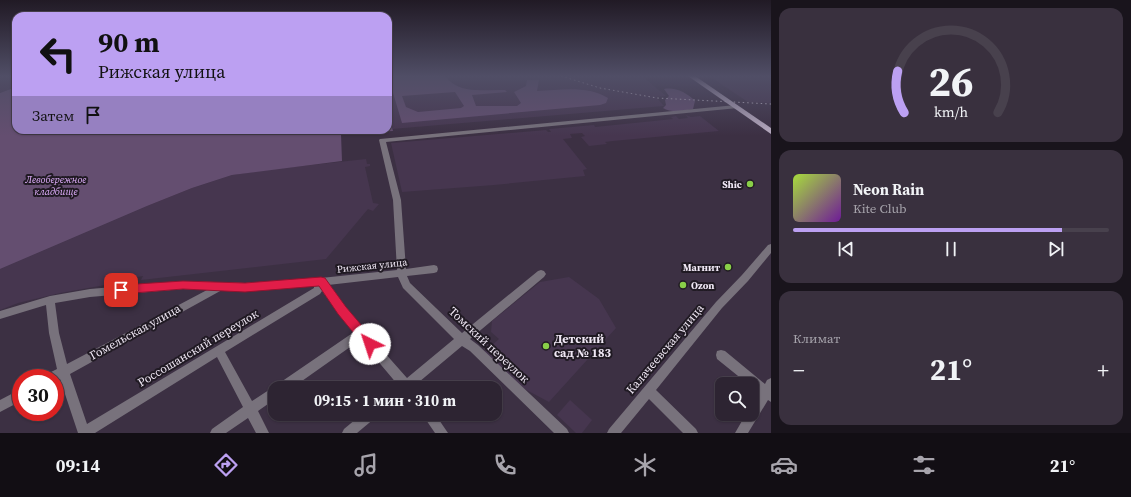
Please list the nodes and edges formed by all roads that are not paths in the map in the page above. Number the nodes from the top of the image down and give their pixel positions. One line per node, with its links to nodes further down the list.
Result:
1 (719, 96): 3 (main road)
2 (724, 96): 4 (main road)
3 (736, 108): 5 (main road); 8 (street)
4 (771, 129)
5 (771, 132)
6 (769, 253): 23 (street, Калачеевская улица)
7 (434, 269): 8 (street, Рижская улица)
8 (402, 274): 10 (street, Рижская улица); 15 (street, Томский переулок)
9 (541, 274): 15 (street)
10 (321, 282): 11 (street, Рижская улица); 14 (street); 16 (street, Россошанский переулок)
11 (220, 286): 12 (street, Рижская улица); 19 (street, Гомельская улица)
12 (50, 300): 13 (street, Рижская улица); 18 (street)
13 (0, 315)
14 (361, 333): 20 (street); 21 (street)
15 (462, 340): 22 (street); 36 (street, Томский переулок)
16 (219, 351): 28 (street); 31 (street, Россошанский переулок)
17 (721, 355): 24 (street)
18 (63, 369)
19 (64, 371): 31 (street)
20 (292, 381)
21 (401, 381)
22 (413, 381)
23 (649, 391): 37 (street, Калачеевская улица); 38 (street)
24 (770, 391): 39 (street)
25 (268, 397): 28 (street)
26 (12, 399): 27 (street)
27 (0, 406)
28 (250, 410): 32 (street); 33 (street)
29 (363, 421): 34 (street)
30 (433, 421): 35 (street)
31 (84, 433)
32 (216, 433)
33 (263, 433)
34 (348, 433)
35 (442, 433)
36 (563, 433)
37 (613, 433)
38 (692, 433)
39 (741, 433)

